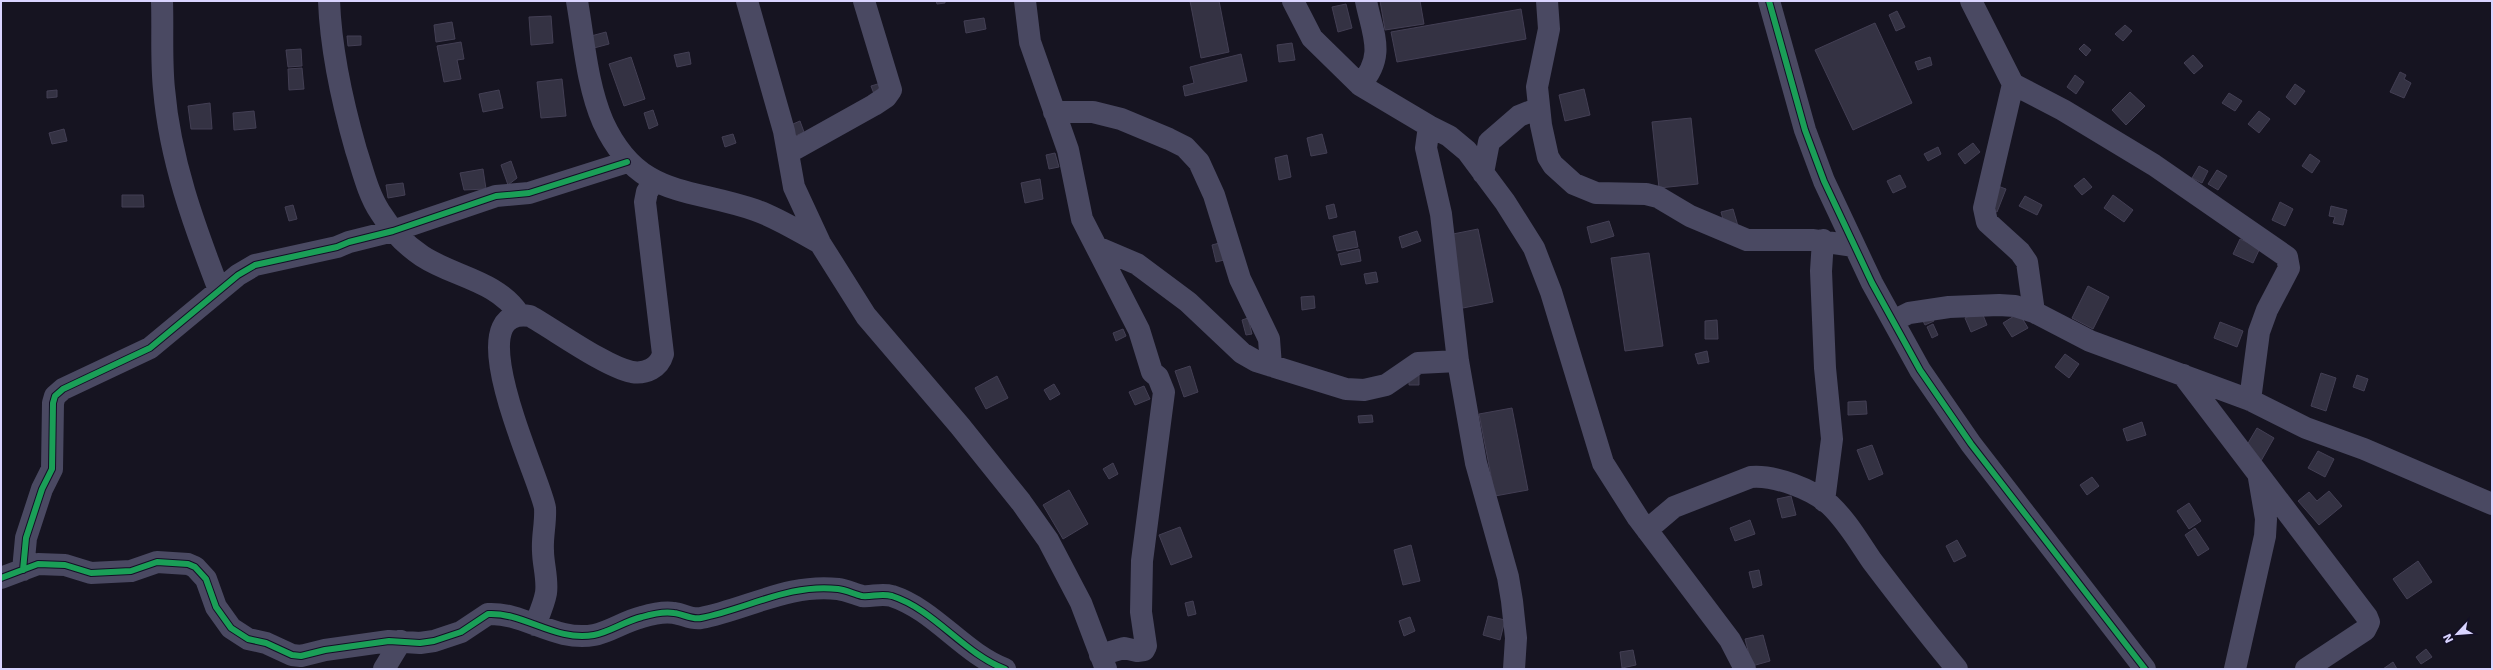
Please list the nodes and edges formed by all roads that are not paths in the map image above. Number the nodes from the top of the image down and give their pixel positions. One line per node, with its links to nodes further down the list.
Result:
1 (162, 1): 26 (street)
2 (329, 1): 21 (street)
3 (577, 1): 18 (street)
4 (747, 1): 17 (street)
5 (864, 1): 17 (street)
6 (1025, 1): 15 (street)
7 (1293, 1): 13 (street)
8 (1366, 1): 13 (street)
9 (1547, 1): 14 (street)
10 (1769, 1): 24 (street)
11 (1971, 1): 12 (street)
12 (2013, 84): 27 (street); 33 (street)
13 (1360, 85): 16 (street)
14 (1539, 108): 19 (street); 22 (street)
15 (1054, 112): 25 (street); 31 (street)
16 (1429, 126): 19 (street); 30 (street)
17 (788, 153): 23 (street)
18 (627, 162): 20 (street); 21 (street)
19 (1483, 173): 37 (street)
20 (654, 181): 23 (street); 28 (street)
21 (393, 231): 26 (street); 28 (street)
22 (1823, 240): 24 (street); 35 (street)
23 (820, 243): 42 (street)
24 (1854, 246): 29 (street)
25 (1097, 247): 31 (street); 42 (street)
26 (219, 290): 38 (street)
27 (2034, 312): 29 (street); 32 (street)
28 (519, 314): 40 (street)
29 (1893, 321): 48 (street)
30 (1458, 361): 31 (street); 45 (street)
31 (1271, 366)
32 (2183, 375): 33 (street); 34 (street)
33 (2250, 400): 36 (street)
34 (2258, 473): 49 (street); 50 (street)
35 (1824, 501): 37 (street); 47 (street)
36 (2492, 504)
37 (1647, 530): 46 (street)
38 (23, 570): 39 (street); 41 (street)
39 (1, 578)
40 (535, 625): 41 (street); 44 (street)
41 (401, 641): 43 (street)
42 (1103, 662)
43 (384, 669)
44 (1005, 669)
45 (1514, 669)
46 (1744, 669)
47 (1957, 669)
48 (2145, 669)
49 (2235, 669)
50 (2306, 669)

